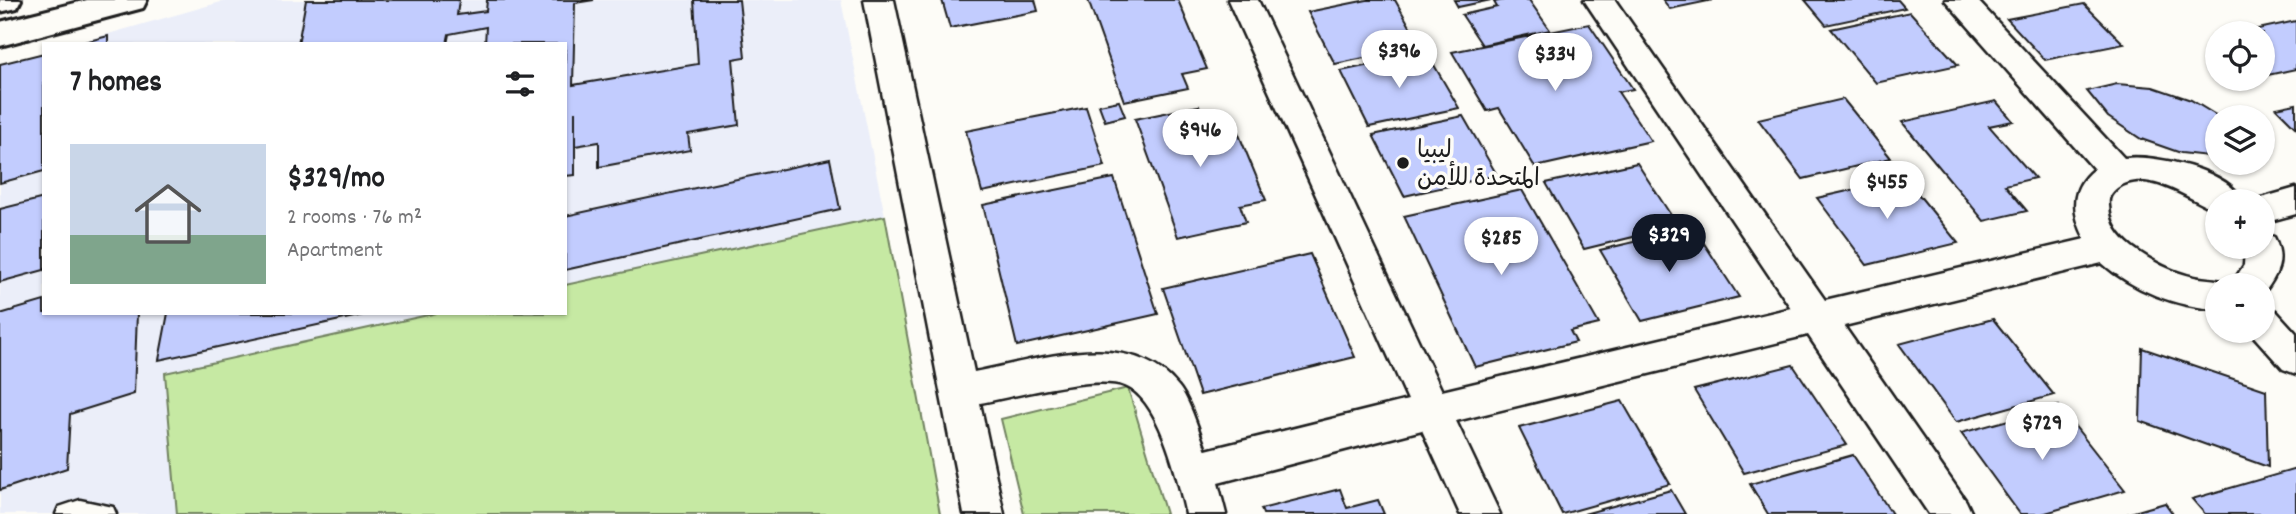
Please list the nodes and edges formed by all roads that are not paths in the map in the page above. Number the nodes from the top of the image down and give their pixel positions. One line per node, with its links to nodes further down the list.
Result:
1 (131, 0): 6 (street)
2 (879, 0): 16 (street)
3 (1243, 0): 17 (street)
4 (1599, 0): 13 (street)
5 (1960, 0): 7 (street)
6 (0, 34)
7 (2117, 173): 8 (street); 11 (street)
8 (2206, 189)
9 (2296, 201): 10 (street)
10 (2275, 207)
11 (2109, 247): 12 (street); 13 (street)
12 (2205, 294)
13 (1816, 317): 17 (street); 24 (street)
14 (2275, 335): 15 (street)
15 (2296, 358)
16 (958, 391): 18 (street); 21 (street)
17 (1433, 410): 18 (street); 23 (street)
18 (1195, 471): 22 (street)
19 (66, 514): 20 (lane)
20 (106, 514)
21 (984, 514)
22 (1206, 514)
23 (1480, 514)
24 (1952, 514)

